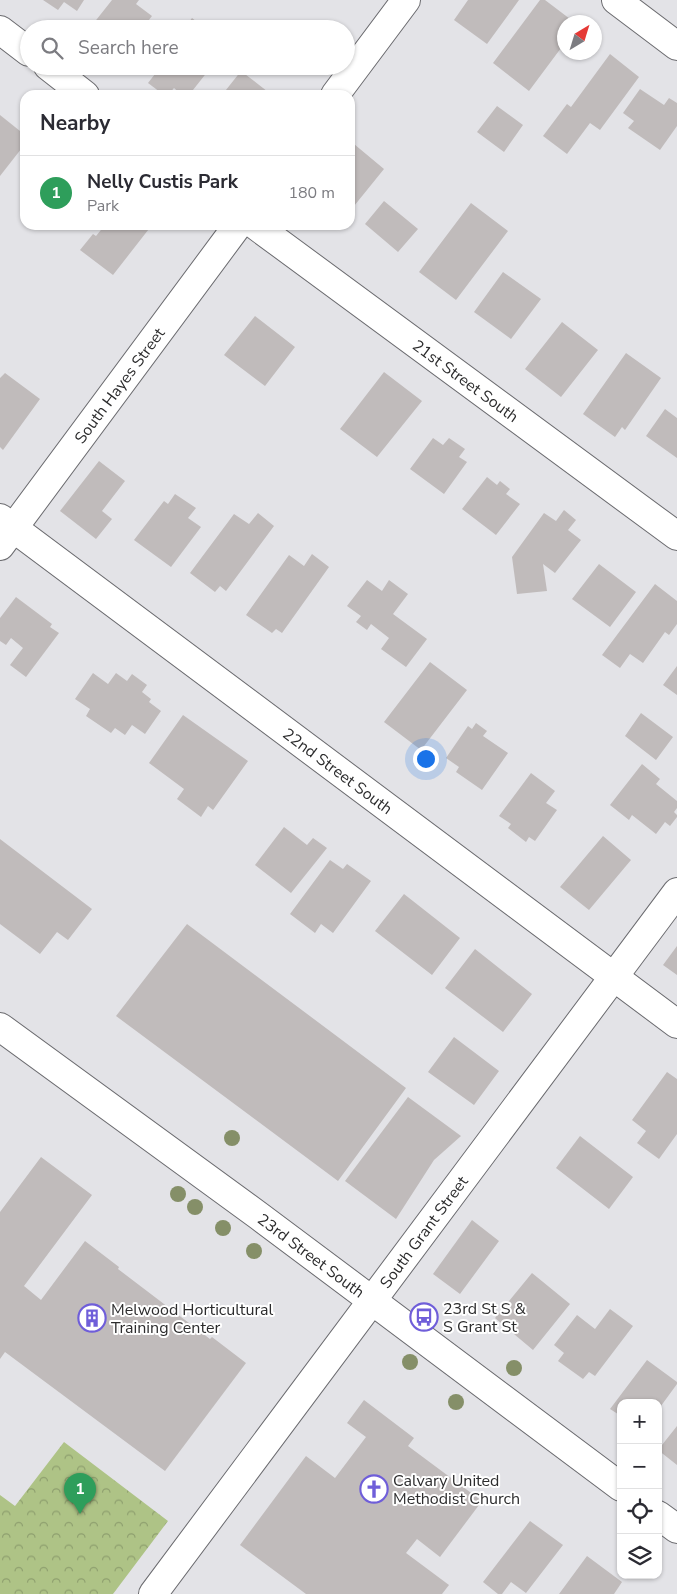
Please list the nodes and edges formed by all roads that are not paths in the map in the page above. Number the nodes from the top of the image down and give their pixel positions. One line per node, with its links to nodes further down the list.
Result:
1 (406, 0): 6 (street)
2 (616, 0): 5 (street)
3 (0, 30): 4 (street)
4 (20, 45)
5 (677, 46)
6 (355, 68)
7 (59, 75): 9 (street)
8 (350, 75): 10 (street)
9 (79, 90)
10 (339, 90)
11 (234, 230): 13 (street, South Hayes Street)
12 (262, 230): 14 (street, 21st Street South)
13 (4, 531): 16 (street, 22nd Street South)
14 (677, 536)
15 (677, 892): 16 (street, South Grant Street)
16 (612, 976): 17 (street, 22nd Street South); 19 (street, South Grant Street)
17 (677, 1024)
18 (0, 1027): 19 (street, 23rd Street South)
19 (372, 1301): 20 (street, 23rd Street South); 23 (street, South Grant Street)
20 (617, 1484)
21 (662, 1518): 22 (street)
22 (677, 1529)
23 (153, 1594)

